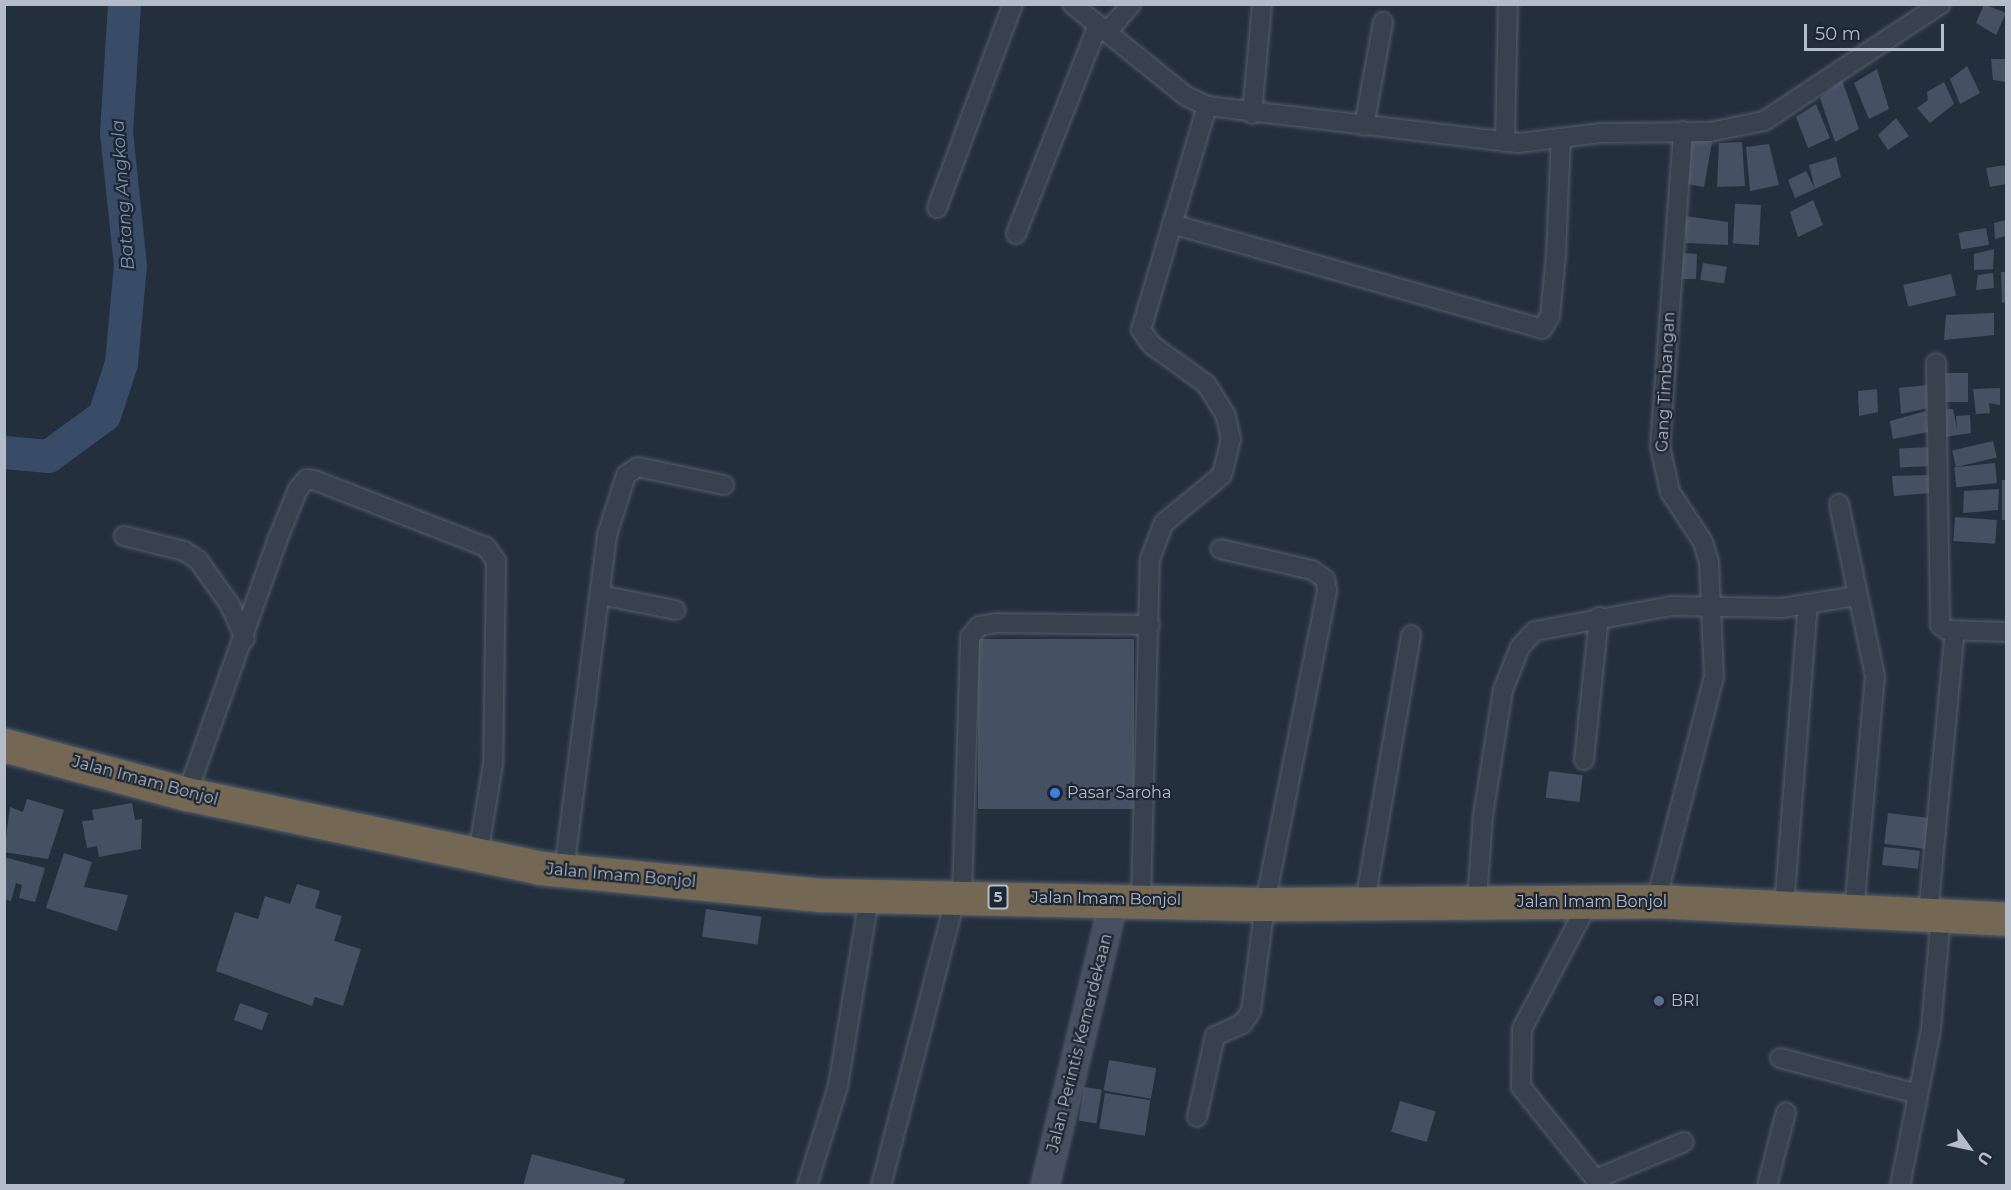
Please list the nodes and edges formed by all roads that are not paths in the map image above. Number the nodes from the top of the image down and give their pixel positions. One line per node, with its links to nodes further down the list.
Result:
1 (1013, 4): 15 (street)
2 (1072, 4): 8 (street)
3 (1131, 4): 8 (street)
4 (1262, 4): 10 (street)
5 (1508, 4): 14 (street)
6 (1941, 4): 12 (street)
7 (1383, 22): 11 (street)
8 (1102, 28): 9 (street); 17 (street)
9 (1207, 106): 10 (street); 16 (street)
10 (1252, 114): 11 (street)
11 (1364, 126): 14 (street)
12 (1683, 131): 13 (street); 26 (street, Gang Timbangan)
13 (1561, 138): 14 (street); 16 (street)
14 (1505, 142)
15 (937, 208)
16 (1173, 224): 29 (street)
17 (1016, 234)
18 (1936, 363): 30 (street)
19 (724, 485): 23 (street)
20 (1839, 504): 24 (street)
21 (124, 536): 33 (street)
22 (1220, 549): 45 (street)
23 (600, 595): 27 (street); 38 (street)
24 (1855, 596): 25 (street); 48 (street)
25 (1808, 605): 26 (street); 47 (street)
26 (1713, 607): 28 (street); 44 (street, Gang Timbangan)
27 (676, 610)
28 (1599, 617): 35 (street); 42 (street)
29 (1150, 625): 39 (street); 41 (street)
30 (1955, 630): 31 (street); 49 (street)
31 (2007, 632)
32 (1411, 635): 43 (street)
33 (245, 639): 36 (street); 37 (street)
34 (4, 745): 36 (highway, Jalan Imam Bonjol / 5)
35 (1584, 760)
36 (187, 794): 37 (highway, Jalan Imam Bonjol / 5)
37 (478, 855): 38 (highway, Jalan Imam Bonjol / 5)
38 (564, 871): 40 (highway, Jalan Imam Bonjol / 5)
39 (959, 896): 40 (highway, Jalan Imam Bonjol / 5); 41 (highway, Jalan Imam Bonjol / 5); 58 (street)
40 (869, 898): 57 (street)
41 (1128, 899): 45 (highway, Jalan Imam Bonjol / 5); 59 (street, Jalan Perintis Kemerdekaan)
42 (1477, 901): 43 (highway, Jalan Imam Bonjol / 5); 46 (highway, Jalan Imam Bonjol / 5)
43 (1365, 902): 45 (highway, Jalan Imam Bonjol / 5)
44 (1656, 902): 46 (highway, Jalan Imam Bonjol / 5); 47 (highway, Jalan Imam Bonjol / 5)
45 (1264, 904): 54 (street)
46 (1587, 905): 56 (street)
47 (1784, 907): 48 (highway, Jalan Imam Bonjol / 5)
48 (1854, 910): 49 (highway, Jalan Imam Bonjol / 5)
49 (1934, 915): 50 (highway, Jalan Imam Bonjol / 5); 52 (street)
50 (2007, 919)
51 (1780, 1058): 52 (street)
52 (1917, 1094): 61 (street)
53 (1786, 1112): 60 (street)
54 (1197, 1117)
55 (1684, 1142): 56 (street)
56 (1600, 1182)
57 (807, 1185)
58 (881, 1185)
59 (1045, 1185)
60 (1767, 1185)
61 (1900, 1185)

